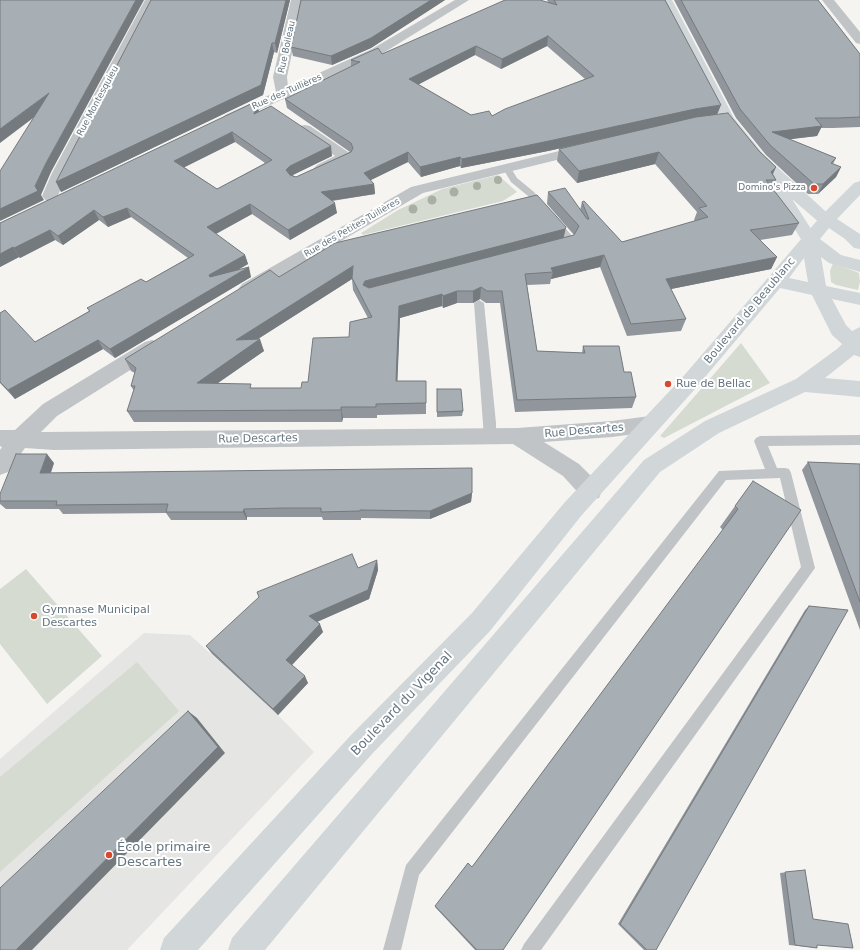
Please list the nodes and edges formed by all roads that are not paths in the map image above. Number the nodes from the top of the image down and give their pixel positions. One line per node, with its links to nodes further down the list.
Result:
1 (151, 0): 19 (street, Rue Montesquieu)
2 (297, 0): 7 (street, Rue Boileau)
3 (463, 0): 7 (street, Rue des Tuilières)
4 (666, 0): 10 (main road)
5 (828, 0): 6 (street)
6 (860, 40)
7 (283, 94): 8 (street, Rue des Tuilières)
8 (265, 101): 9 (street); 13 (street, Rue des Tuilières)
9 (277, 110)
10 (728, 119): 11 (street); 15 (main road)
11 (708, 121)
12 (296, 123): 17 (street)
13 (216, 125)
14 (607, 144): 16 (street, Rue des Petites Tuilières)
15 (760, 159): 20 (main road); 21 (main road)
16 (506, 167): 23 (lane); 27 (street, Rue des Petites Tuilières)
17 (311, 173)
18 (860, 186): 20 (main road, Boulevard de Beaublanc)
19 (69, 195)
20 (827, 220): 21 (main road, Boulevard de Beaublanc); 22 (main road)
21 (810, 240): 24 (main road); 25 (main road, Boulevard de Beaublanc); 26 (main road)
22 (860, 244)
23 (553, 248)
24 (860, 266)
25 (776, 281): 26 (main road); 34 (main road, Boulevard de Beaublanc)
26 (818, 289): 28 (main road); 31 (main road)
27 (237, 294)
28 (860, 299)
29 (480, 303): 35 (lane)
30 (164, 340): 37 (street)
31 (858, 342): 32 (main road)
32 (803, 384): 33 (main road); 44 (main road)
33 (860, 389)
34 (650, 424): 36 (street, Rue Descartes); 39 (main road, Boulevard de Beaublanc)
35 (490, 436): 36 (street, Rue Descartes); 37 (street, Rue Descartes)
36 (517, 436): 42 (street, Rue Descartes)
37 (10, 439): 40 (street)
38 (860, 440): 41 (lane)
39 (624, 455): 42 (main road, Boulevard du Vigenal)
40 (0, 466)
41 (773, 473): 45 (lane); 46 (lane)
42 (591, 491): 43 (main road, Boulevard du Vigenal)
43 (176, 950)
44 (244, 950)
45 (392, 950)
46 (530, 950)

